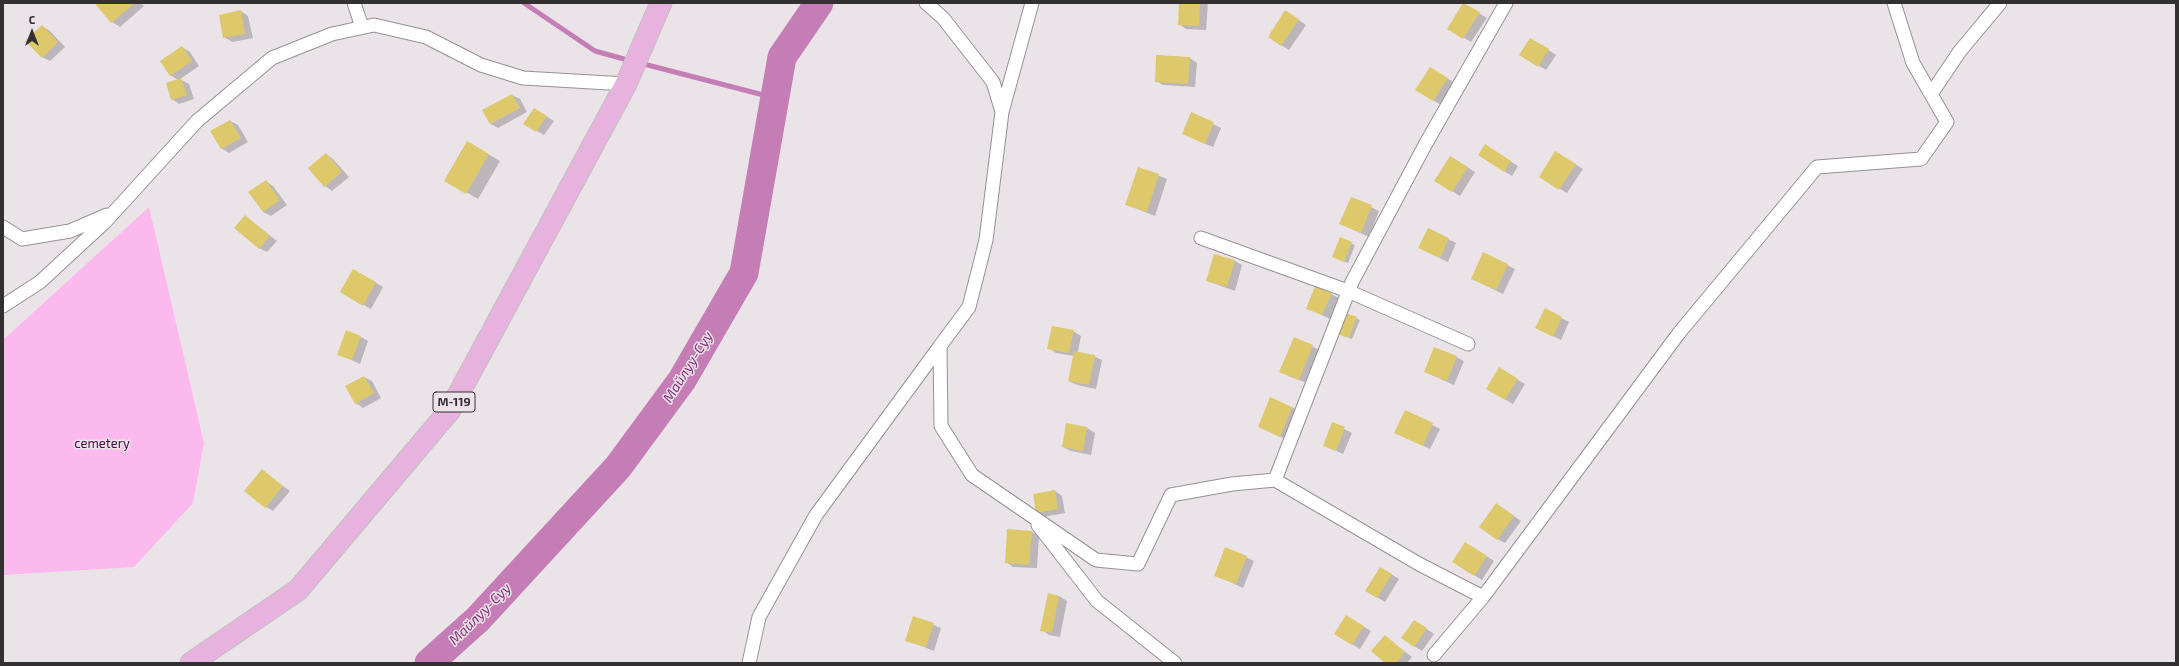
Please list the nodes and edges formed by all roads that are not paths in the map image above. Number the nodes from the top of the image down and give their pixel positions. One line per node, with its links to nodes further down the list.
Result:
1 (354, 3): 8 (street)
2 (661, 3): 9 (main road, М-119)
3 (926, 3): 11 (street)
4 (1032, 3): 11 (street)
5 (1506, 3): 15 (street)
6 (1894, 3): 10 (street)
7 (2000, 3): 10 (street)
8 (362, 27): 9 (street); 12 (street)
9 (629, 79): 23 (main road, М-119)
10 (1931, 94): 21 (street)
11 (1002, 112): 18 (street)
12 (114, 212): 13 (street); 16 (street)
13 (3, 226)
14 (1201, 238): 15 (street)
15 (1348, 291): 17 (street); 19 (street)
16 (3, 306)
17 (1468, 344)
18 (940, 346): 20 (street); 24 (street)
19 (1275, 480): 20 (street); 21 (street)
20 (1030, 515): 25 (street)
21 (1483, 597): 22 (street)
22 (1434, 655)
23 (191, 663)
24 (749, 663)
25 (1175, 663)

